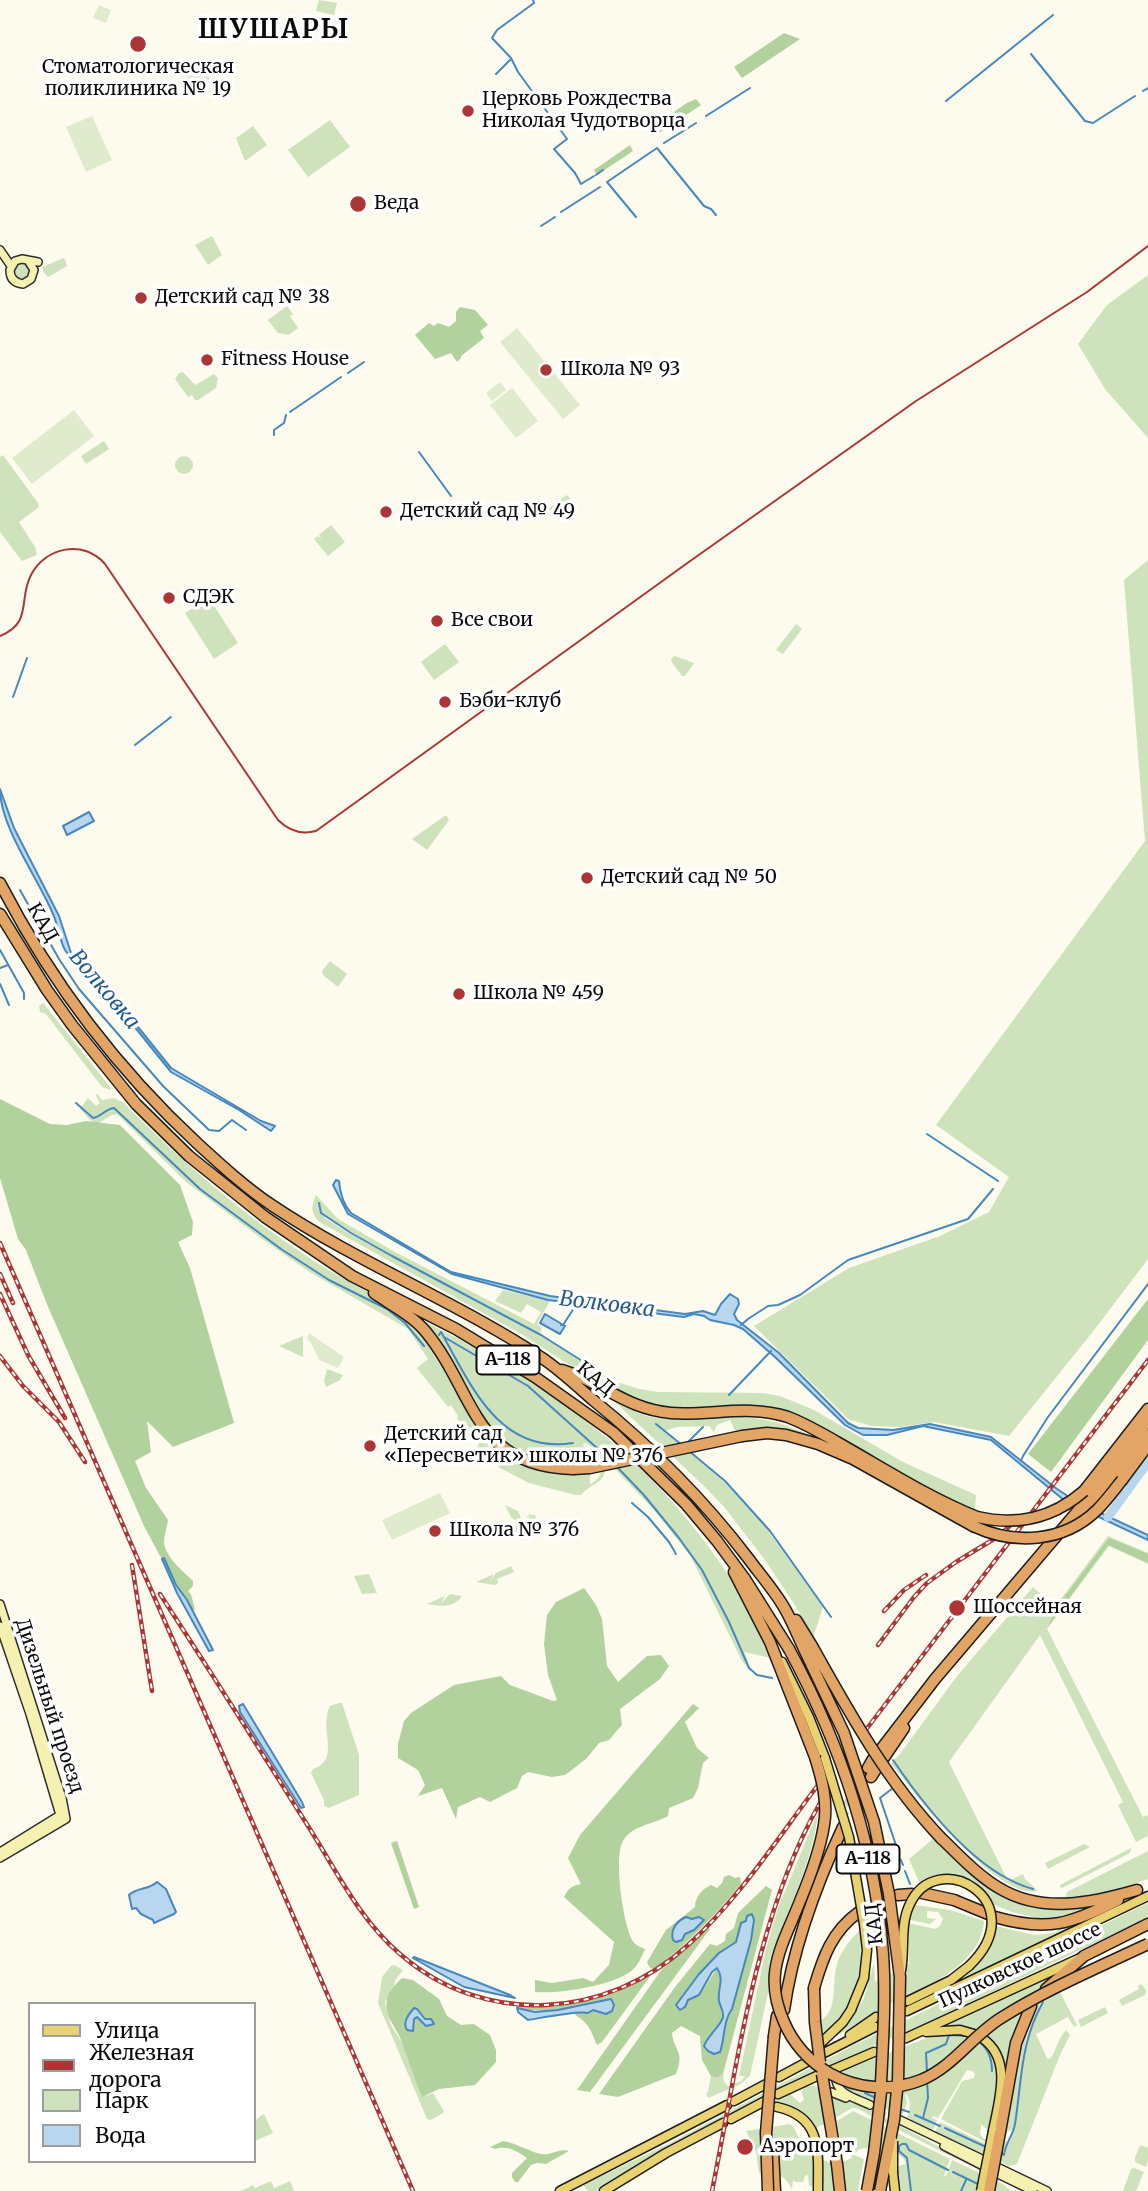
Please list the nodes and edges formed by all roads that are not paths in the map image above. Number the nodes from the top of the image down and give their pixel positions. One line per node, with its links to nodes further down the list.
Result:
1 (0, 249): 2 (street)
2 (13, 264): 2 (street)
3 (0, 883): 6 (highway, КАД / А-118)
4 (0, 914): 5 (highway, КАД / А-118)
5 (352, 1276): 12 (highway, bridge); 13 (highway, КАД / А-118)
6 (555, 1368): 12 (highway); 16 (highway, КАД / А-118)
7 (1148, 1409): 11 (highway)
8 (1148, 1421): 11 (highway)
9 (1148, 1435): 11 (highway)
10 (1148, 1446): 11 (highway)
11 (1114, 1473): 12 (highway, bridge); 12 (highway, bridge); 18 (highway)
12 (973, 1521)
13 (717, 1541): 17 (highway); 63 (highway, КАД / А-118, bridge)
14 (0, 1604): 19 (street, Дизельный проезд)
15 (0, 1626): 19 (street, Дизельный проезд)
16 (808, 1648): 23 (highway, bridge); 30 (highway, КАД / А-118, bridge)
17 (776, 1655): 28 (highway, bridge); 40 (main road, bridge)
18 (875, 1763)
19 (63, 1817): 20 (street); 21 (street)
20 (0, 1852)
21 (0, 1858)
22 (1148, 1885): 23 (highway)
23 (1137, 1890): 24 (highway)
24 (898, 1895)
25 (1148, 1896): 35 (main road, Пулковское шоссе)
26 (859, 1912): 42 (highway, bridge)
27 (1148, 1924): 29 (highway, Пулковское шоссе)
28 (1148, 1944)
29 (1084, 1956): 31 (highway); 38 (main road, Пулковское шоссе)
30 (900, 1977): 33 (main road, bridge); 53 (highway, КАД / А-118, bridge)
31 (1046, 1989)
32 (780, 1996): 37 (highway)
33 (908, 2001)
34 (1031, 2006): 54 (highway)
35 (907, 2011)
36 (876, 2022): 42 (main road)
37 (778, 2034): 59 (highway, bridge); 60 (highway)
38 (916, 2034): 39 (main road, Пулковское шоссе); 54 (main road)
39 (906, 2038)
40 (822, 2042)
41 (874, 2052): 44 (main road)
42 (822, 2057)
43 (805, 2060): 45 (main road)
44 (831, 2073): 46 (main road); 49 (street); 62 (highway, bridge)
45 (780, 2076)
46 (808, 2080): 48 (street); 50 (main road)
47 (766, 2084): 56 (main road)
48 (822, 2089)
49 (831, 2092)
50 (778, 2094)
51 (763, 2103): 58 (main road)
52 (777, 2107): 61 (main road)
53 (898, 2121): 55 (street); 64 (highway, КАД / А-118, bridge); 65 (main road, bridge)
54 (996, 2131): 66 (main road, bridge); 67 (highway, bridge)
55 (983, 2163)
56 (563, 2189): 57 (main road)
57 (578, 2191)
58 (604, 2191)
59 (768, 2191)
60 (775, 2191)
61 (818, 2191)
62 (840, 2191)
63 (867, 2191)
64 (880, 2191)
65 (895, 2191)
66 (981, 2191)
67 (989, 2191)
68 (1033, 2191): 69 (street)
69 (1046, 2191)

